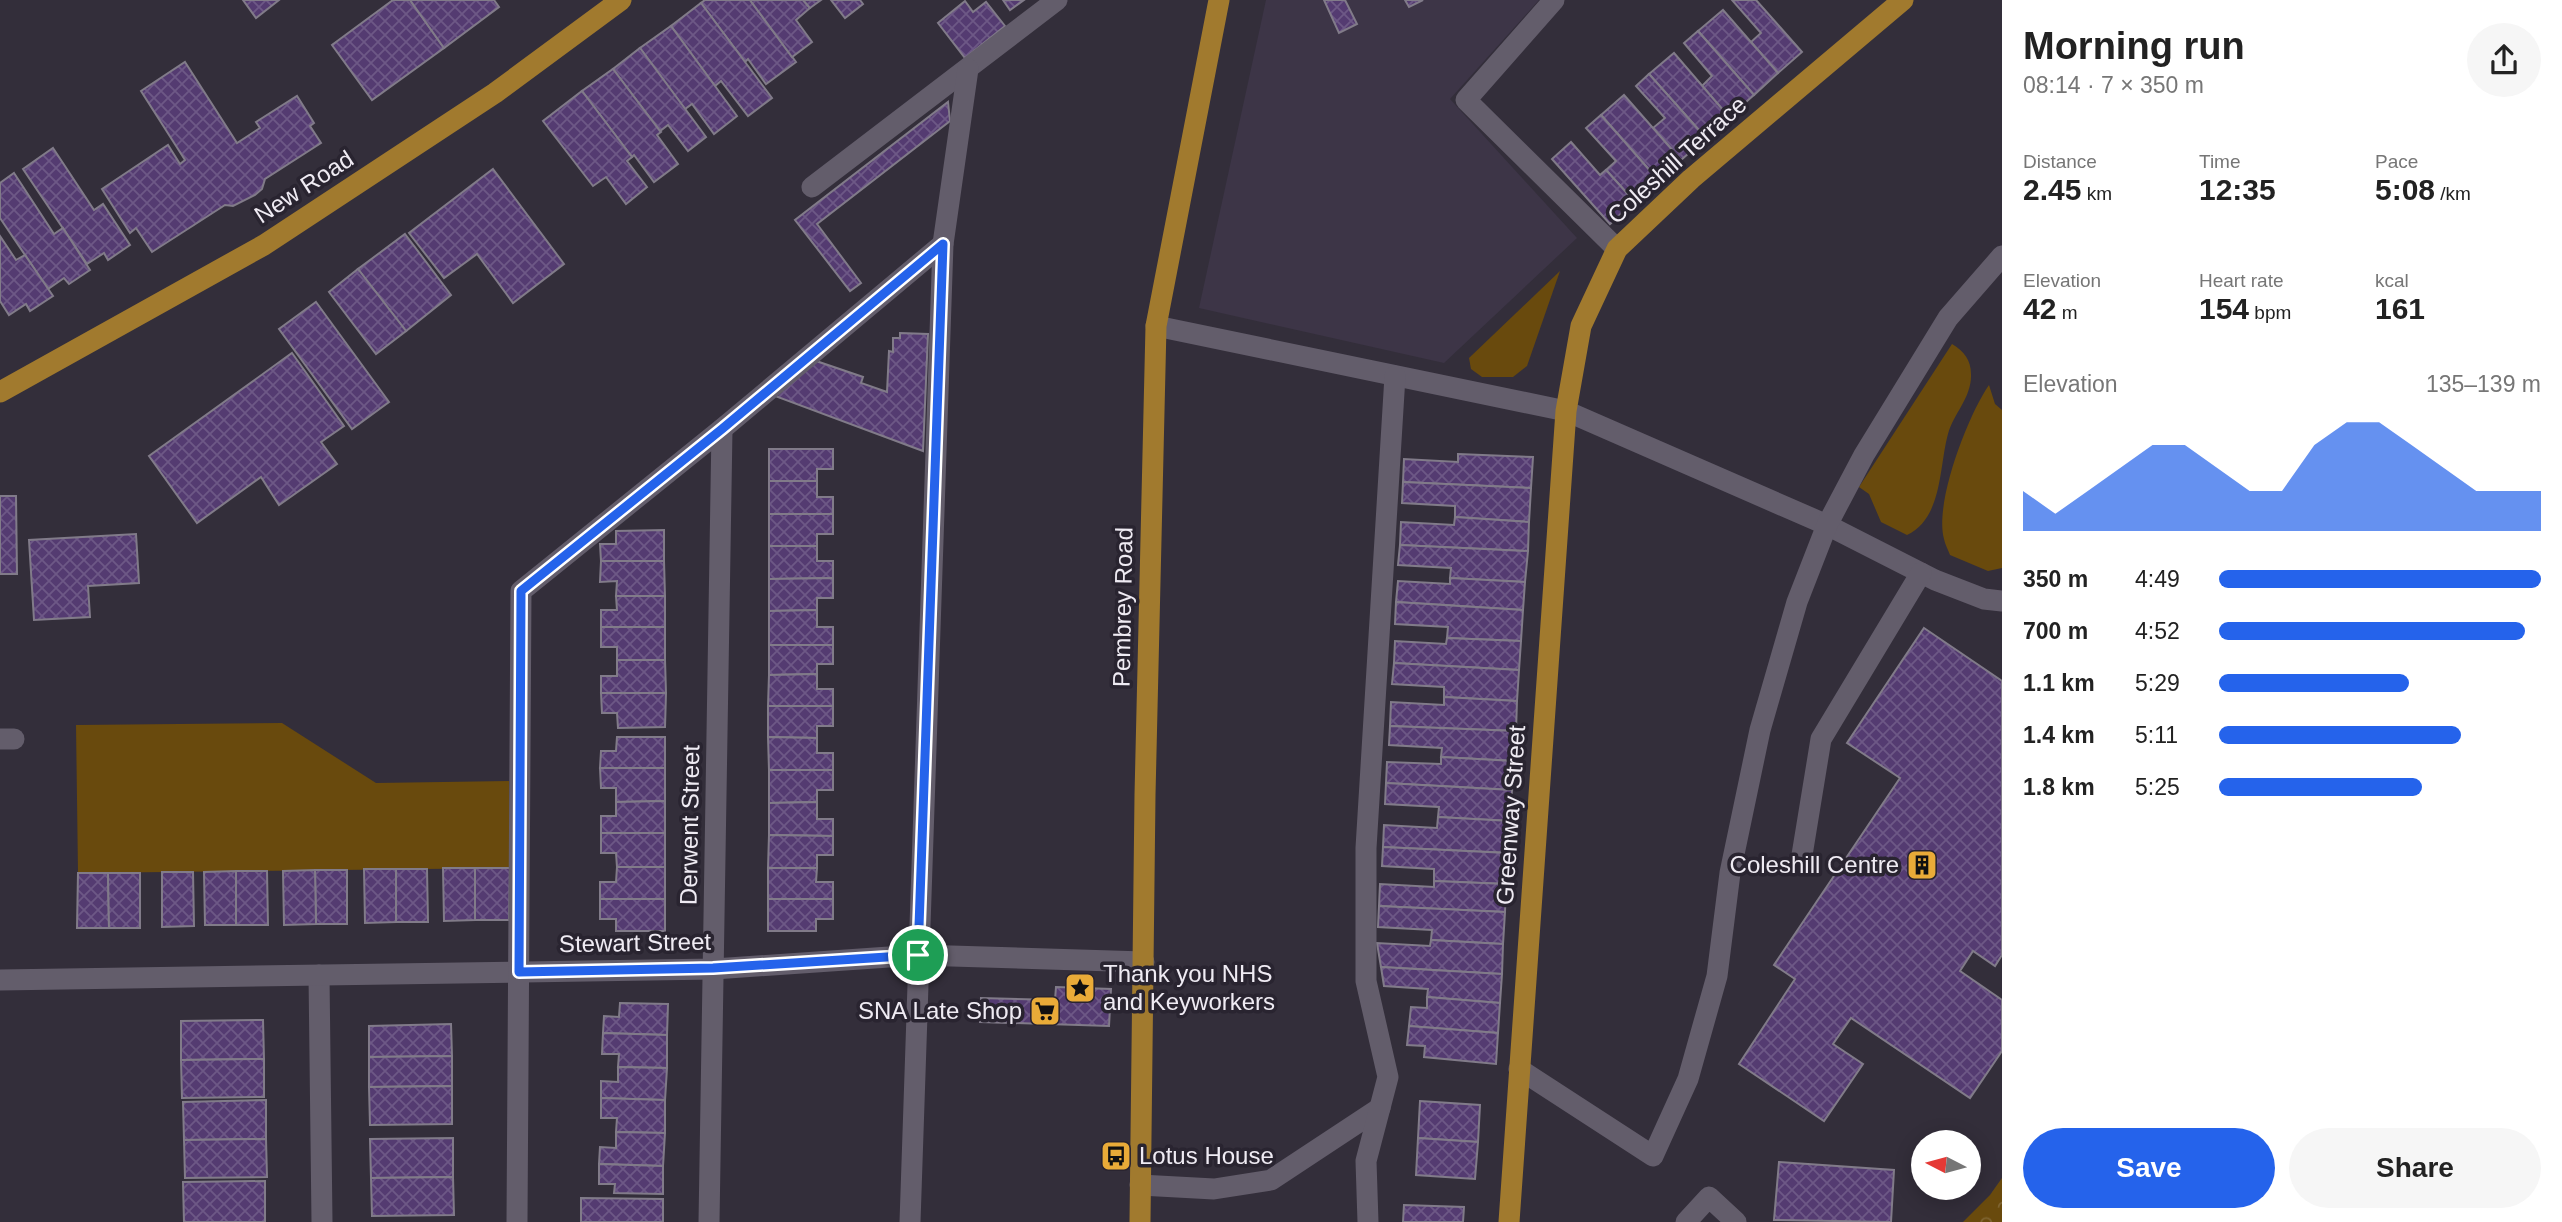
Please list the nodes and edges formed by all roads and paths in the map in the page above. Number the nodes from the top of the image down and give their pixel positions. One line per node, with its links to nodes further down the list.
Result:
1 (621, 0): 13 (main road, New Road)
2 (1057, 0): 6 (street)
3 (1219, 0): 11 (main road, Pembrey Road)
4 (1554, 0): 9 (street)
5 (1903, 0): 9 (main road, Coleshill Terrace)
6 (968, 69): 7 (street); 8 (street)
7 (812, 187)
8 (943, 244): 15 (street); 20 (street)
9 (1617, 249): 14 (main road, Coleshill Terrace)
10 (2002, 256): 16 (street)
11 (1156, 326): 12 (street); 21 (main road, Pembrey Road)
12 (1395, 376): 14 (street); 27 (street)
13 (0, 393)
14 (1566, 411): 16 (street); 26 (main road, Greenway Street)
15 (722, 429): 22 (street, Derwent Street); 23 (street)
16 (1827, 525): 17 (street); 26 (street)
17 (1921, 573): 18 (street); 19 (street)
18 (2002, 600)
19 (1802, 855)
20 (918, 955): 21 (street, Stewart Street); 22 (street, Stewart Street); 32 (street)
21 (1144, 962): 28 (main road, Pembrey Road)
22 (713, 968): 23 (street, Stewart Street); 31 (street, Derwent Street)
23 (519, 972): 24 (street, Stewart Street); 30 (street)
24 (319, 975): 25 (street, Stewart Street); 29 (street)
25 (0, 980)
26 (1519, 1069): 35 (main road, Greenway Street)
27 (1380, 1108): 28 (street); 34 (street)
28 (1140, 1185): 33 (main road, Pembrey Road)
29 (321, 1222)
30 (517, 1222)
31 (709, 1222)
32 (910, 1222)
33 (1140, 1222)
34 (1368, 1222)
35 (1509, 1222)
36 (1686, 1222): 37 (street)
37 (1735, 1222)

